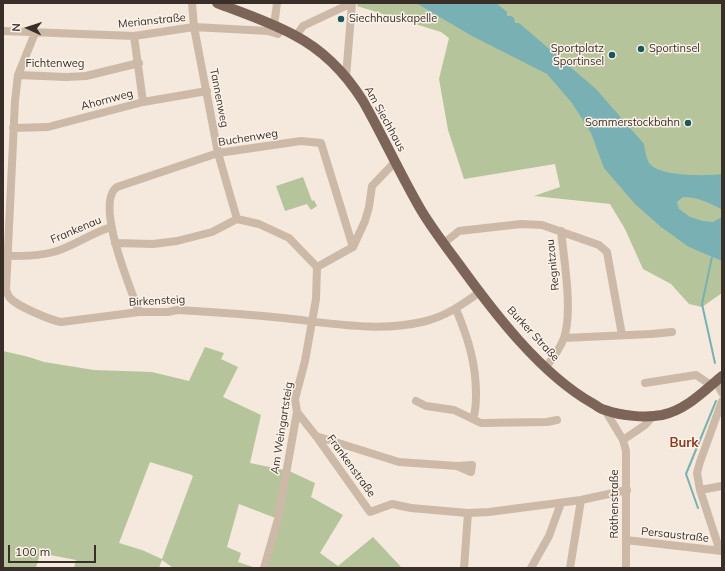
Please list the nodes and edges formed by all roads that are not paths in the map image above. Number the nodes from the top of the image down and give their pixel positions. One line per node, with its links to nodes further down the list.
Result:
1 (192, 3): 5 (street, Tannenweg)
2 (217, 3): 6 (main road, Am Siechhaus)
3 (277, 3): 6 (street)
4 (352, 3): 10 (street); 13 (street)
5 (194, 28): 6 (street, Merianstraße); 9 (street, Merianstraße); 14 (street, Tannenweg)
6 (276, 30): 10 (main road, Am Siechhaus)
7 (3, 31): 8 (street, Merianstraße)
8 (35, 33): 9 (street, Merianstraße); 12 (street)
9 (134, 36): 11 (street)
10 (296, 36): 13 (main road, Am Siechhaus)
11 (138, 63): 12 (street, Fichtenweg); 15 (street)
12 (18, 75): 16 (street)
13 (346, 78): 18 (main road, Am Siechhaus)
14 (207, 90): 15 (street, Ahornweg); 17 (street, Tannenweg)
15 (143, 102): 16 (street, Ahornweg)
16 (13, 128): 19 (street)
17 (218, 153): 20 (street, Tannenweg); 21 (street, Buchenweg); 25 (street, Buchenweg)
18 (395, 162): 24 (main road, Burker Straße); 25 (street)
19 (6, 198): 26 (street)
20 (237, 219): 23 (street); 27 (street)
21 (111, 227): 23 (street, Frankenau); 26 (street, Frankenau)
22 (561, 231): 24 (street, Regnitzau); 33 (street); 34 (street, Regnitzau)
23 (115, 243): 30 (street, Frankenau)
24 (444, 243): 28 (main road, Burker Straße)
25 (353, 247): 27 (street)
26 (8, 256): 30 (street, Birkensteig)
27 (317, 267): 31 (street, Am Weingartsteig)
28 (480, 292): 29 (street, Birkensteig); 35 (main road, Burker Straße)
29 (456, 309): 31 (street, Birkensteig); 44 (street)
30 (139, 312): 31 (street, Birkensteig)
31 (313, 321): 42 (street, Am Weingartsteig)
32 (672, 332): 33 (street)
33 (622, 335): 34 (street)
34 (564, 338): 35 (street, Regnitzau)
35 (546, 367): 41 (main road, Burker Straße)
36 (716, 381): 37 (street); 38 (street); 43 (main road, Burker Straße)
37 (645, 383)
38 (722, 394)
39 (416, 401): 44 (street)
40 (722, 401): 46 (street)
41 (605, 410): 43 (main road, Burker Straße); 48 (street, Röthenstraße)
42 (297, 412): 47 (street, Frankenstraße); 58 (street, Am Weingartsteig)
43 (653, 416): 48 (street)
44 (473, 418): 45 (street)
45 (557, 420)
46 (719, 422): 52 (street)
47 (316, 436): 49 (street); 55 (street, Frankenstraße)
48 (624, 440): 51 (street, Röthenstraße)
49 (457, 466)
50 (722, 486): 52 (street)
51 (627, 490): 53 (street, Frankenstraße); 56 (street, Röthenstraße)
52 (700, 490): 57 (street)
53 (581, 500): 54 (street, Frankenstraße); 61 (street)
54 (561, 503): 55 (street, Frankenstraße); 60 (street)
55 (468, 513): 59 (street)
56 (626, 540): 57 (street, Persaustraße); 62 (street, Röthenstraße)
57 (721, 551)
58 (264, 568)
59 (464, 568)
60 (531, 568)
61 (570, 568)
62 (626, 568)

